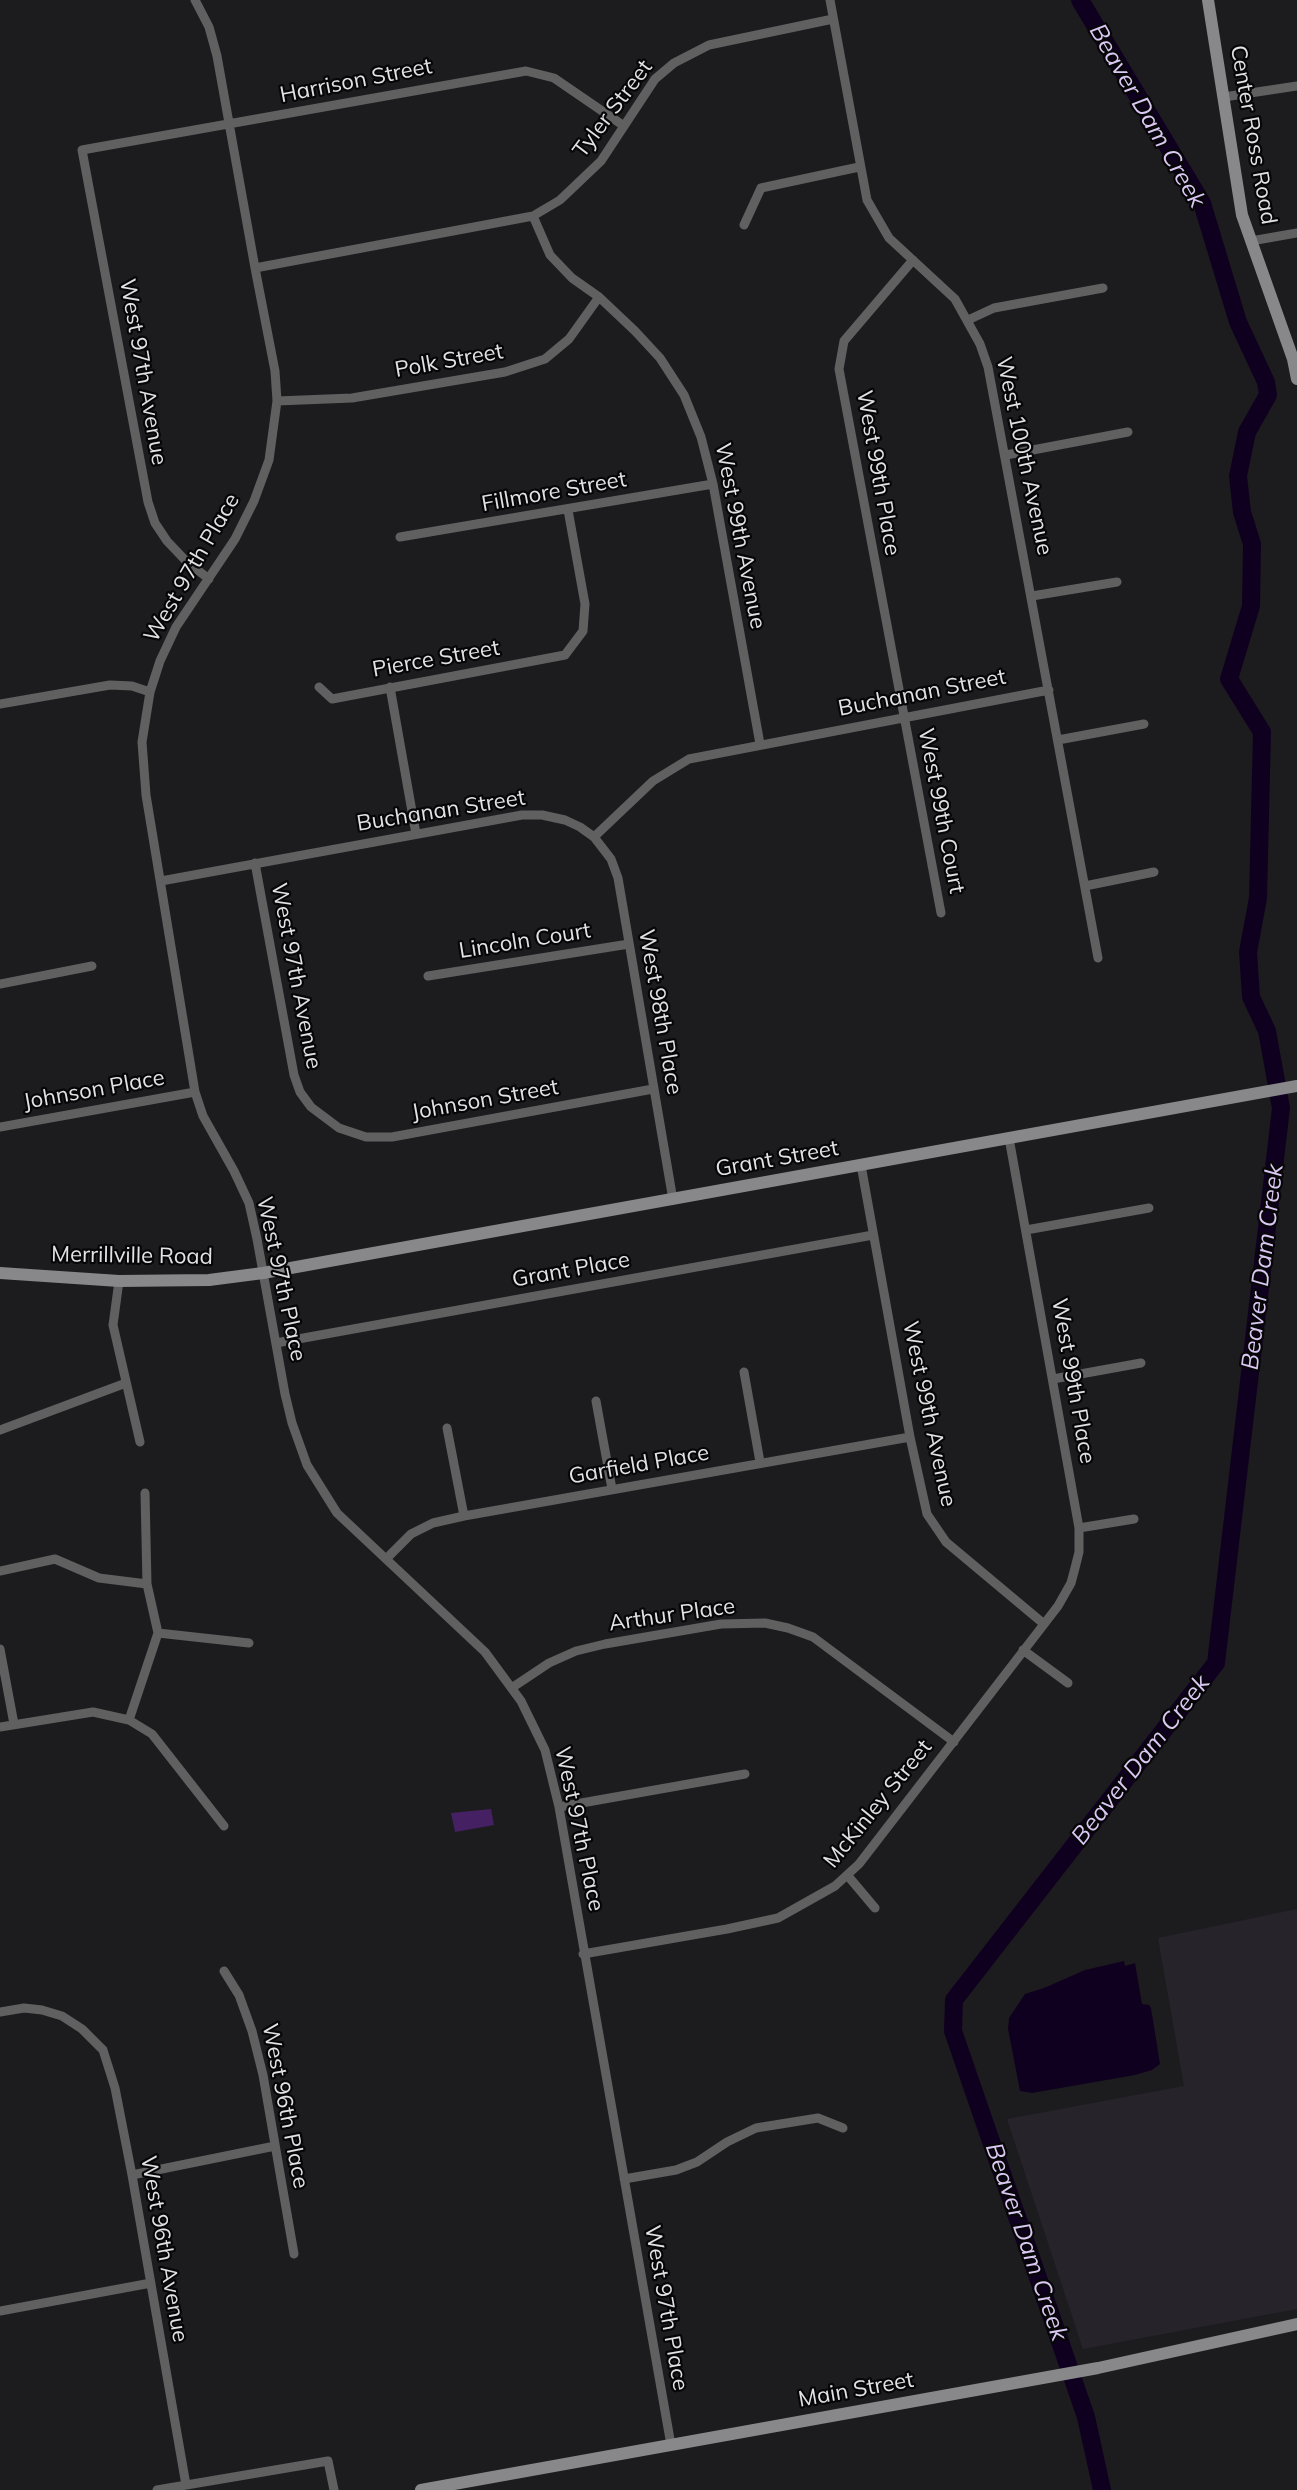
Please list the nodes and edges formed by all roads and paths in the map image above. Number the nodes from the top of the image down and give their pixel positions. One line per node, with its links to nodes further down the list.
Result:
1 (195, 0): 7 (street, West 97th Place)
2 (830, 0): 4 (street, West 100th Avenue)
3 (1208, 0): 6 (street, Center Ross Road)
4 (833, 20): 8 (street, Tyler Street); 10 (street, West 100th Avenue)
5 (1297, 86): 6 (street)
6 (1224, 97): 14 (street, Center Ross Road)
7 (229, 124): 8 (street, Harrison Street); 9 (street, Harrison Street); 16 (street, West 97th Place)
8 (624, 126): 11 (street, Tyler Street)
9 (82, 150): 27 (street, West 97th Avenue)
10 (859, 167): 12 (street); 15 (street, West 100th Avenue)
11 (533, 216): 16 (street, Tyler Street); 18 (street, West 99th Avenue)
12 (744, 225)
13 (1297, 233): 14 (street)
14 (1251, 241): 20 (street, Center Ross Road)
15 (913, 260): 19 (street, West 100th Avenue); 35 (street, West 99th Place)
16 (255, 268): 21 (street, West 97th Place)
17 (1103, 288): 19 (street)
18 (599, 297): 21 (street, Polk Street); 24 (street, West 99th Avenue)
19 (968, 320): 23 (street, West 100th Avenue)
20 (1297, 379)
21 (277, 401): 27 (street, West 97th Place)
22 (1128, 432): 23 (street)
23 (1006, 455): 29 (street, West 100th Avenue)
24 (713, 484): 25 (street, Fillmore Street); 38 (street, West 99th Avenue)
25 (568, 510): 26 (street, Fillmore Street); 31 (street, Pierce Street)
26 (400, 537)
27 (208, 579): 33 (street, West 97th Place)
28 (1117, 582): 29 (street)
29 (1032, 596): 32 (street, West 100th Avenue)
30 (319, 687): 31 (street, Pierce Street)
31 (390, 687): 39 (street)
32 (1049, 690): 35 (street, Buchanan Street); 37 (street, West 100th Avenue)
33 (150, 692): 34 (street); 43 (street, West 97th Place)
34 (0, 704)
35 (903, 716): 38 (street, Buchanan Street); 45 (street, West 99th Court)
36 (1144, 724): 37 (street)
37 (1058, 740): 44 (street, West 100th Avenue)
38 (760, 744): 40 (street, Buchanan Street)
39 (416, 834): 40 (street, Buchanan Street); 41 (street, Buchanan Street)
40 (594, 837): 46 (street, West 98th Place)
41 (255, 863): 43 (street, Buchanan Street); 54 (street, West 97th Avenue)
42 (1154, 872): 44 (street)
43 (161, 881): 53 (street, West 97th Place)
44 (1085, 886): 47 (street, West 100th Avenue)
45 (941, 913)
46 (629, 944): 49 (street, Lincoln Court); 52 (street, West 98th Place)
47 (1098, 958)
48 (92, 966): 50 (street)
49 (428, 976)
50 (0, 984)
51 (1294, 1087): 56 (street, Grant Street)
52 (653, 1089): 54 (street, Johnson Street); 58 (street, West 98th Place)
53 (195, 1092): 55 (street, Johnson Place); 63 (street, West 97th Place)
54 (327, 1121)
55 (0, 1127)
56 (1009, 1138): 57 (street, Grant Street); 60 (street, West 99th Place)
57 (861, 1166): 58 (street, Grant Street); 61 (street, West 99th Avenue)
58 (673, 1200): 63 (street, Grant Street)
59 (1149, 1208): 60 (street)
60 (1026, 1230): 68 (street, West 99th Place)
61 (873, 1235): 65 (street, Grant Place); 73 (street, West 99th Avenue)
62 (0, 1273): 64 (street, Merrillville Road)
63 (263, 1273): 64 (street, Merrillville Road); 65 (street, West 97th Place)
64 (119, 1281): 69 (street)
65 (276, 1343): 81 (street, West 97th Place)
66 (1141, 1363): 68 (street)
67 (744, 1372): 75 (street)
68 (1053, 1379): 80 (street, West 99th Place)
69 (126, 1383): 72 (street); 74 (street)
70 (596, 1401): 76 (street)
71 (447, 1428): 78 (street)
72 (0, 1430)
73 (910, 1437): 75 (street, Garfield Place); 84 (street, West 99th Avenue)
74 (140, 1442)
75 (760, 1462): 76 (street, Garfield Place)
76 (612, 1489): 78 (street, Garfield Place)
77 (145, 1494): 83 (street)
78 (464, 1516): 81 (street, Garfield Place)
79 (1134, 1519): 80 (street)
80 (1079, 1528): 84 (street, West 99th Place)
81 (387, 1558): 90 (street, West 97th Place)
82 (0, 1570): 83 (street)
83 (147, 1584): 85 (street)
84 (1044, 1624): 88 (street, McKinley Street)
85 (158, 1633): 86 (street); 91 (street)
86 (249, 1643)
87 (0, 1649): 92 (street)
88 (1023, 1650): 89 (street); 94 (street, McKinley Street)
89 (1068, 1683)
90 (513, 1687): 94 (street, Arthur Place); 96 (street, West 97th Place)
91 (129, 1720): 92 (street); 97 (street)
92 (14, 1724): 93 (street)
93 (0, 1727)
94 (954, 1742): 98 (street, McKinley Street)
95 (745, 1774): 96 (street)
96 (559, 1807): 100 (street, West 97th Place)
97 (224, 1826)
98 (848, 1876): 99 (street); 100 (street, McKinley Street)
99 (875, 1908)
100 (584, 1954): 106 (street, West 97th Place)
101 (224, 1971): 104 (street, West 96th Place)
102 (0, 2012): 105 (street, West 96th Avenue)
103 (843, 2128): 106 (street)
104 (275, 2146): 105 (street); 107 (street, West 96th Place)
105 (132, 2175): 108 (street, West 96th Avenue)
106 (624, 2180): 111 (street, West 97th Place)
107 (294, 2254)
108 (151, 2283): 109 (street); 112 (street, West 96th Avenue)
109 (0, 2311)
110 (1297, 2324): 111 (street, Main Street)
111 (671, 2445): 115 (street, Main Street)
112 (186, 2485): 113 (street); 114 (street)
113 (157, 2490)
114 (334, 2490)
115 (421, 2490)

